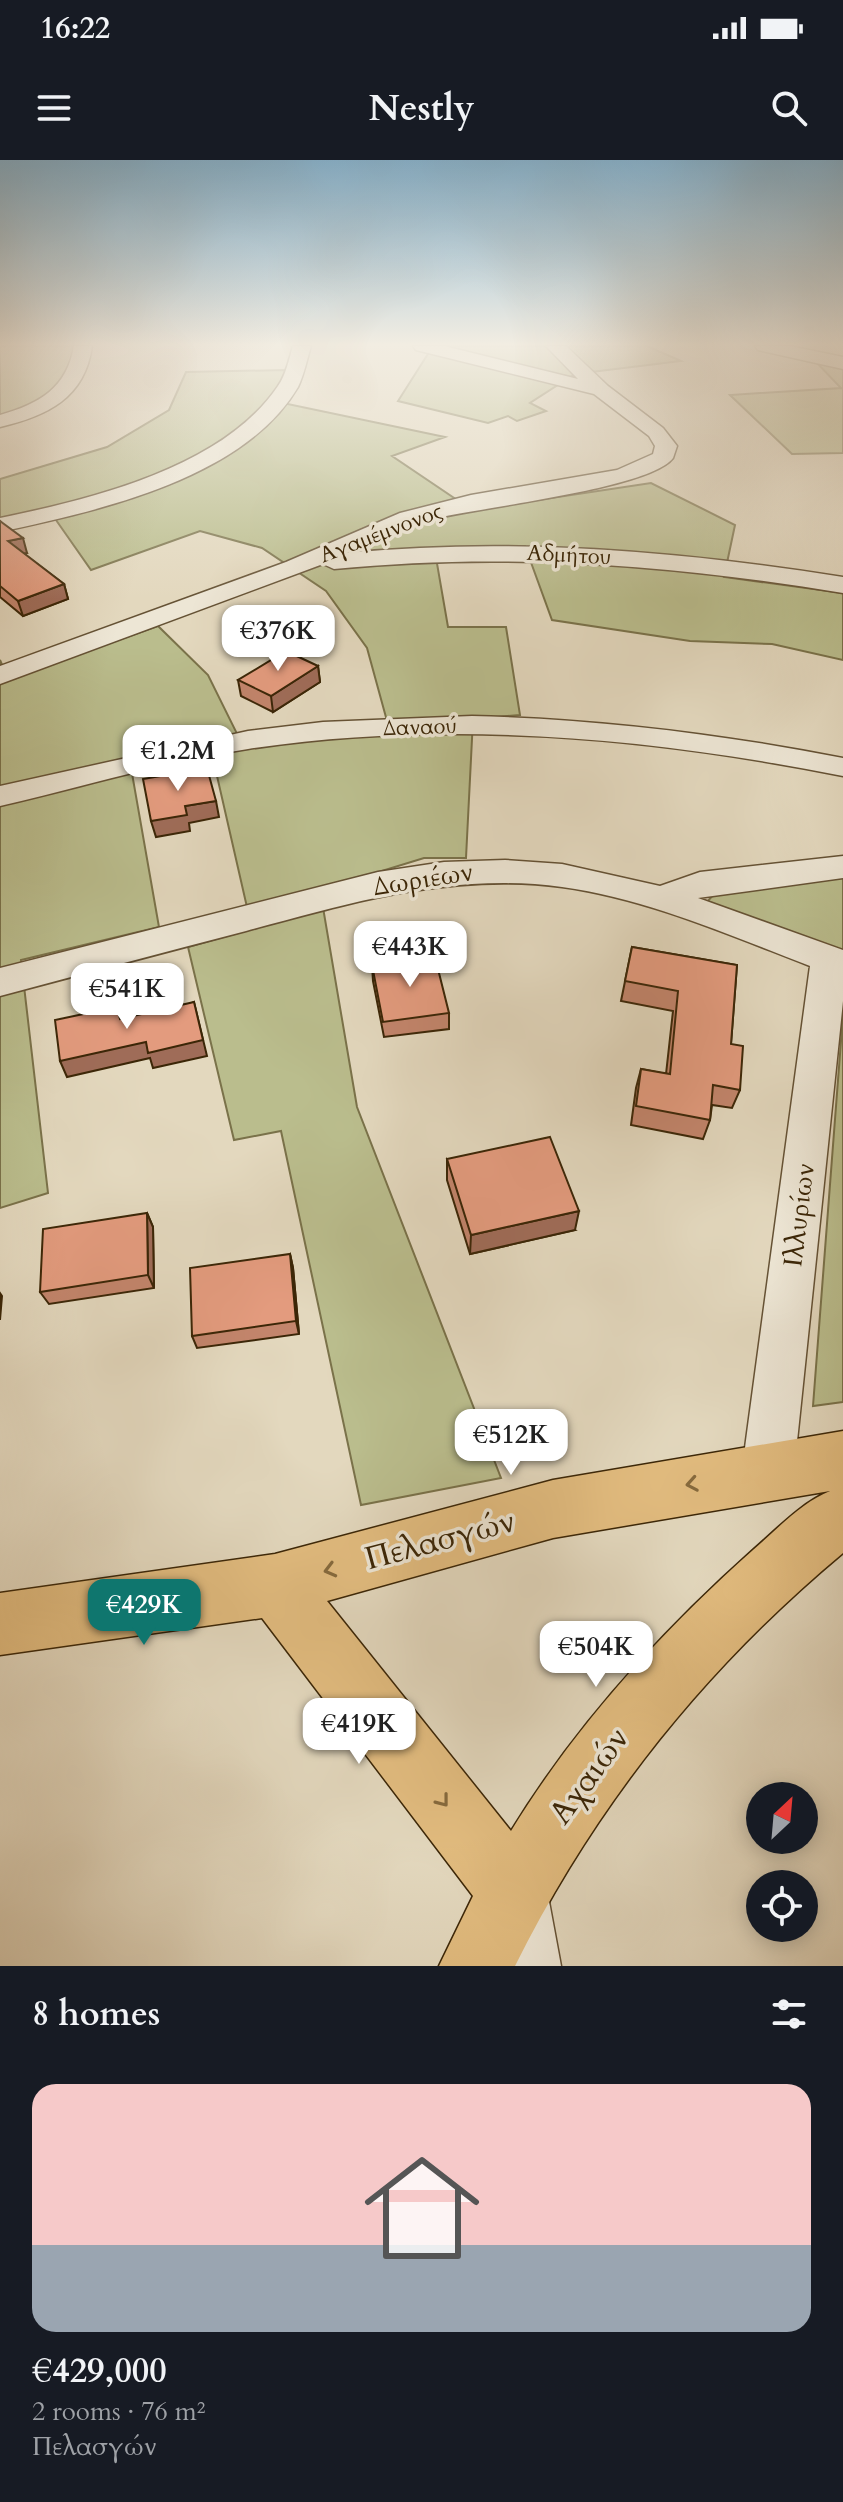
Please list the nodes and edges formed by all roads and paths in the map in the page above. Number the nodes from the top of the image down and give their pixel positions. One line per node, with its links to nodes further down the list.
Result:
1 (248, 430): 3 (street)
2 (652, 430): 4 (street, Αγαμέμνονος)
3 (0, 525)
4 (295, 567): 5 (street, Αδμήτου); 6 (street, Αγαμέμνονος)
5 (840, 584)
6 (0, 676)
7 (843, 767): 8 (street, Δαναού)
8 (0, 796)
9 (840, 870): 10 (street)
10 (665, 898): 11 (street, Δωριέων); 12 (street, Δωριέων)
11 (836, 961): 14 (street, Ιλλυρίων)
12 (0, 982)
13 (843, 1460): 14 (main road, Πελασγών)
14 (768, 1470): 16 (main road, Πελασγών, one-way to 16)
15 (843, 1515): 18 (main road, Αχαιών)
16 (275, 1585): 17 (main road, Πελασγών); 18 (main road, one-way to 18)
17 (0, 1624)
18 (514, 1892): 19 (main road, Αχαιών); 20 (street)
19 (476, 1966)
20 (527, 1966)

